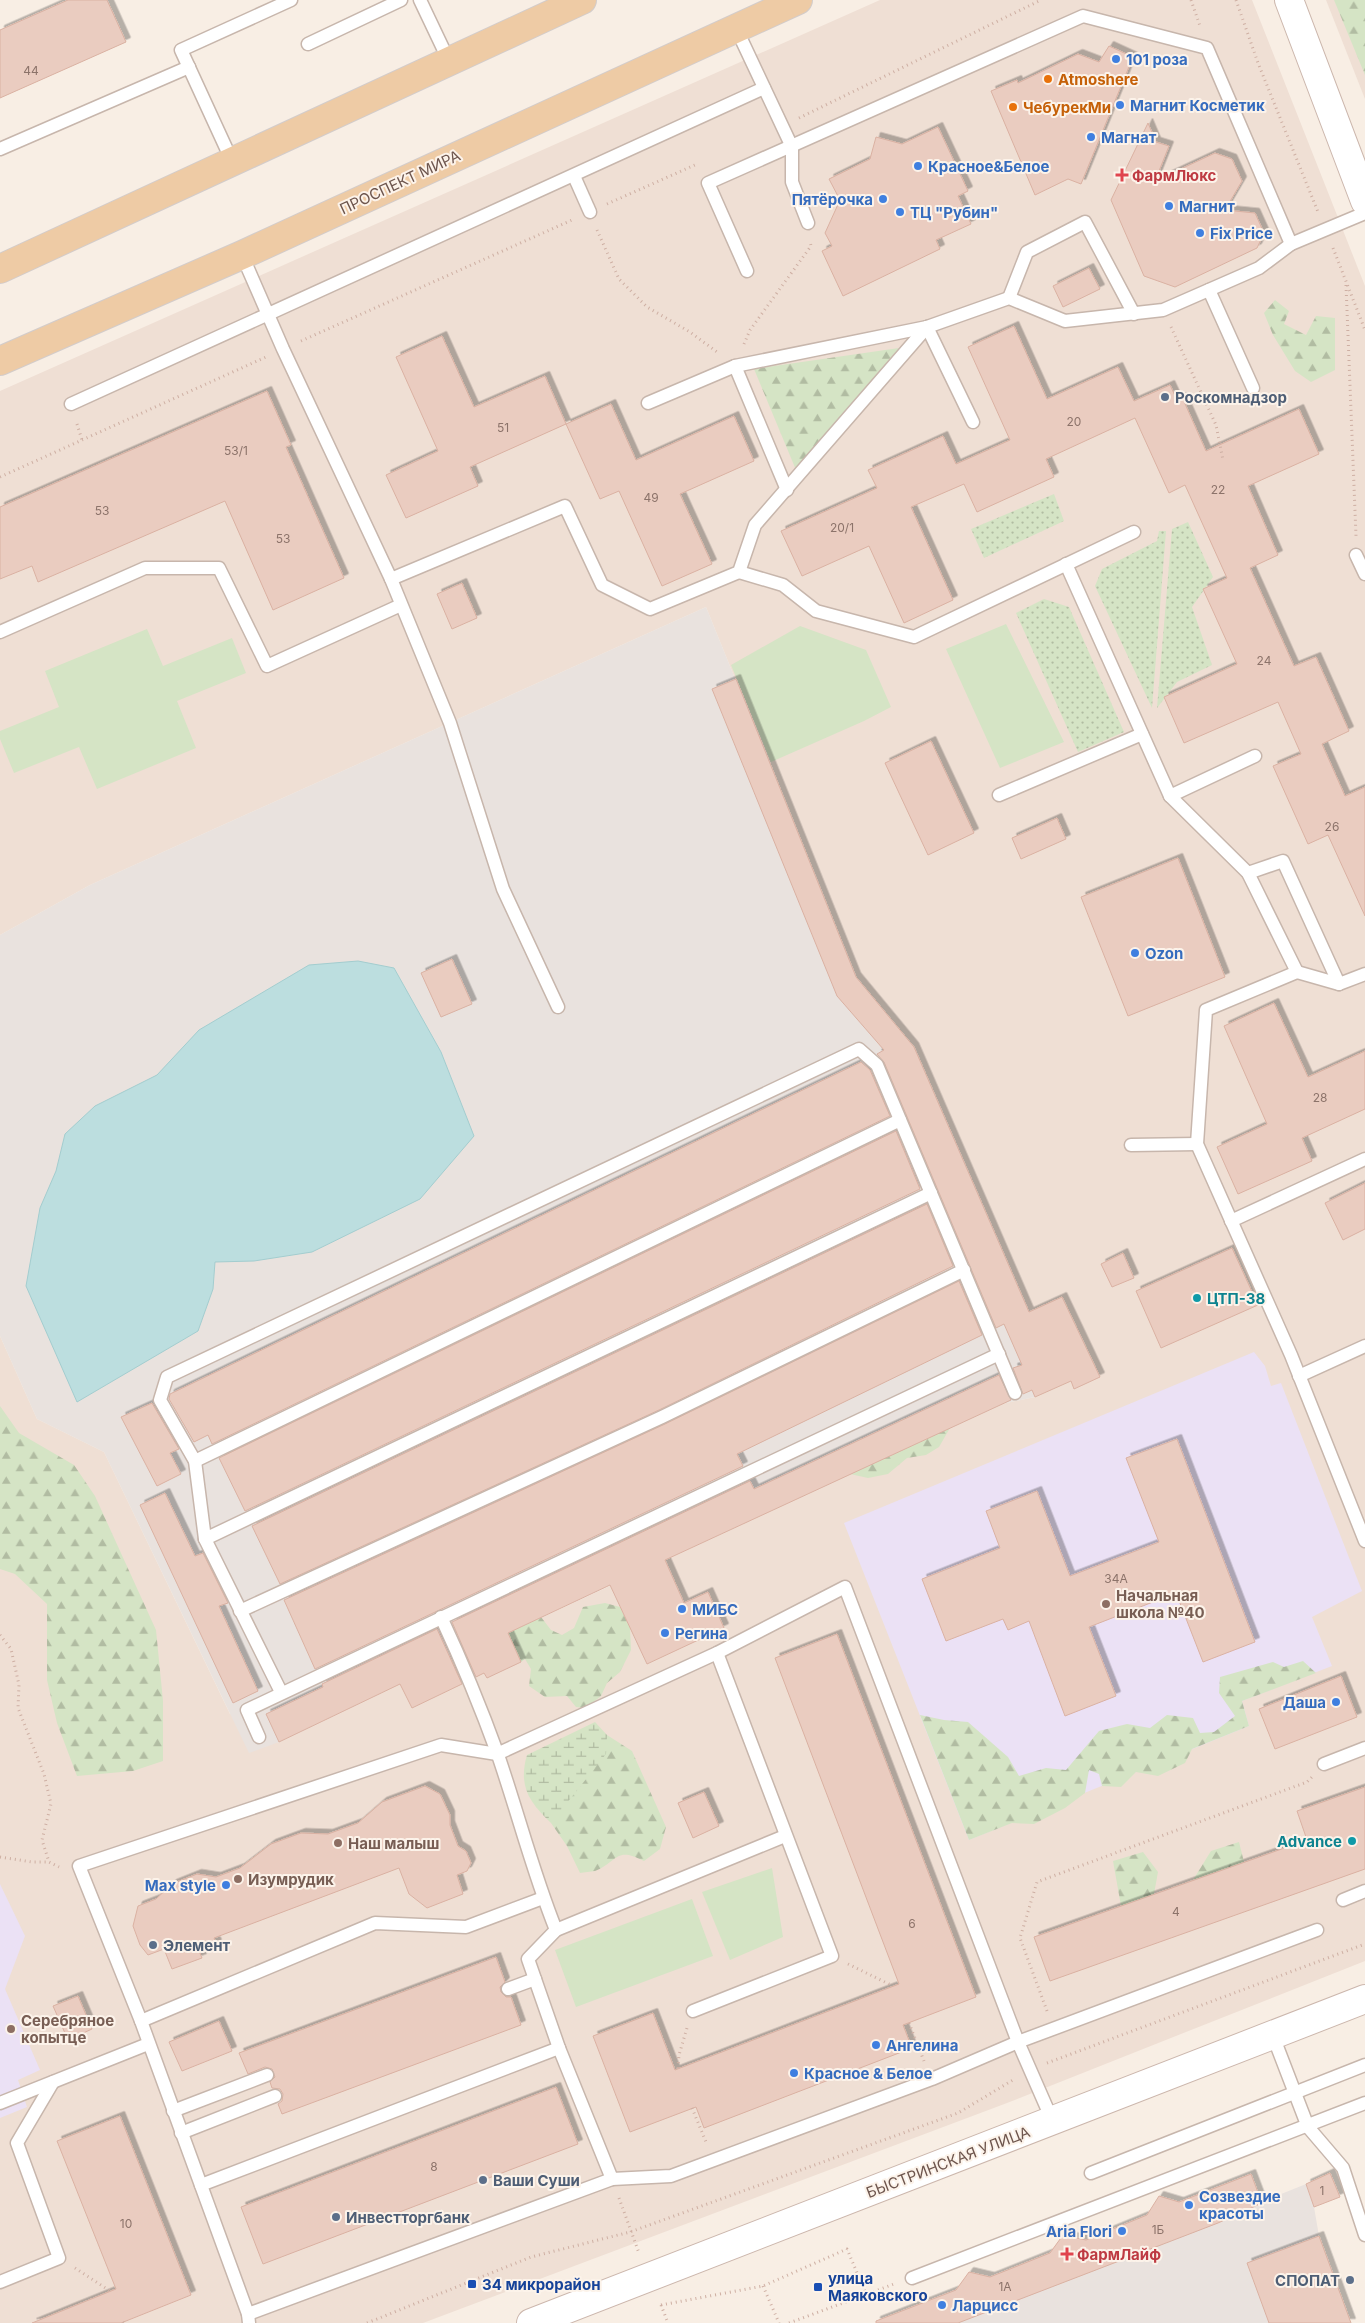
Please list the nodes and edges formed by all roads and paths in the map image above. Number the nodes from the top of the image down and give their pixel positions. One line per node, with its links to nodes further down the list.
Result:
1 (291, 0): 12 (lane)
2 (401, 0): 10 (lane)
3 (420, 0): 11 (lane)
4 (582, 0): 11 (main road)
5 (798, 0): 9 (main road, ПРОСПЕКТ МИРА)
6 (1041, 0): 14 (path)
7 (1236, 0): 24 (path)
8 (1289, 0): 20 (main road)
9 (736, 28): 13 (lane); 26 (main road, ПРОСПЕКТ МИРА)
10 (308, 44)
11 (449, 61): 17 (main road)
12 (189, 67): 16 (lane); 17 (lane)
13 (764, 88): 14 (lane); 19 (lane)
14 (781, 126): 15 (lane)
15 (792, 147): 23 (lane); 25 (lane); 28 (lane)
16 (0, 149)
17 (232, 161): 27 (main road)
18 (699, 163): 21 (path)
19 (574, 176): 21 (lane); 33 (lane)
20 (1365, 200)
21 (590, 212): 37 (path); 39 (path)
22 (1365, 213): 24 (lane)
23 (808, 223): 39 (path)
24 (1326, 230): 25 (lane); 29 (path)
25 (1291, 244): 30 (lane)
26 (242, 255): 33 (lane); 38 (main road, ПРОСПЕКТ МИРА)
27 (0, 269)
28 (747, 271)
29 (1346, 282): 36 (path); 48 (path)
30 (1209, 290): 32 (lane); 40 (lane)
31 (1009, 298): 34 (lane); 34 (lane); 35 (lane)
32 (1163, 310): 34 (lane); 44 (path)
33 (267, 313): 37 (lane); 41 (lane)
34 (1134, 314)
35 (927, 327): 39 (lane); 43 (lane); 46 (lane)
36 (1365, 330)
37 (283, 349): 45 (path); 52 (lane)
38 (0, 361)
39 (735, 366): 42 (lane); 46 (lane)
40 (1253, 388)
41 (71, 404)
42 (648, 404)
43 (973, 422)
44 (1223, 460)
45 (0, 477)
46 (787, 490): 50 (lane)
47 (1134, 532): 49 (lane)
48 (1356, 554): 51 (lane)
49 (1066, 564): 50 (lane); 55 (lane)
50 (739, 572): 52 (lane)
51 (1365, 574)
52 (391, 579): 53 (lane)
53 (401, 605): 54 (lane); 63 (lane)
54 (0, 632)
55 (1142, 734): 57 (lane); 58 (lane)
56 (1255, 756): 58 (lane)
57 (998, 795)
58 (1170, 796): 59 (lane)
59 (1248, 873): 60 (lane); 62 (lane)
60 (1297, 972): 62 (lane); 65 (lane)
61 (1365, 974): 62 (lane)
62 (1339, 984)
63 (558, 1007)
64 (900, 1120): 68 (lane); 75 (lane); 75 (lane)
65 (1197, 1144): 66 (lane); 69 (lane)
66 (1130, 1145)
67 (1365, 1159): 69 (lane)
68 (931, 1192): 70 (lane); 76 (lane)
69 (1231, 1221): 73 (lane)
70 (964, 1270): 72 (lane); 78 (lane)
71 (1365, 1346): 73 (lane)
72 (999, 1354): 74 (lane); 79 (lane)
73 (1299, 1376): 77 (lane)
74 (1015, 1392)
75 (196, 1461): 76 (lane)
76 (205, 1539): 78 (lane)
77 (1365, 1541)
78 (240, 1611): 82 (lane)
79 (441, 1617): 82 (lane); 85 (lane)
80 (0, 1634): 89 (path)
81 (717, 1653): 85 (lane); 87 (lane); 107 (lane)
82 (281, 1692): 83 (lane)
83 (259, 1737)
84 (1365, 1748): 86 (lane)
85 (497, 1754): 90 (lane); 92 (lane)
86 (1324, 1764): 105 (path)
87 (785, 1836): 94 (lane); 97 (lane)
88 (0, 1857): 89 (path)
89 (49, 1862): 90 (path)
90 (80, 1866): 103 (lane)
91 (1365, 1892): 93 (lane)
92 (543, 1898): 94 (lane); 103 (lane)
93 (1343, 1900)
94 (556, 1930): 98 (lane)
95 (1317, 1930): 105 (lane)
96 (1365, 1944): 110 (path)
97 (832, 1956): 99 (path); 102 (lane)
98 (535, 1979): 100 (lane); 109 (lane)
99 (893, 1986)
100 (508, 1989)
101 (1365, 1999): 106 (main road, БЫСТРИНСКАЯ УЛИЦА)
102 (693, 2011): 112 (path)
103 (141, 2021): 108 (lane)
104 (909, 2023): 115 (path)
105 (1054, 2029): 107 (lane); 110 (path)
106 (1273, 2036): 117 (lane); 123 (main road, БЫСТРИНСКАЯ УЛИЦА)
107 (1018, 2042): 113 (lane); 115 (lane)
108 (148, 2044): 116 (lane); 122 (lane)
109 (559, 2048): 128 (lane); 129 (lane)
110 (1065, 2056): 113 (path)
111 (1365, 2065): 117 (lane)
112 (678, 2068)
113 (1031, 2070): 123 (lane); 140 (path)
114 (268, 2075): 122 (lane)
115 (932, 2079): 126 (lane)
116 (54, 2082): 119 (lane); 132 (lane)
117 (1294, 2092): 124 (lane); 127 (lane)
118 (275, 2096): 125 (lane)
119 (0, 2103)
120 (1365, 2104): 124 (lane)
121 (692, 2108): 126 (path)
122 (173, 2111): 125 (lane)
123 (1053, 2122): 141 (main road, БЫСТРИНСКАЯ УЛИЦА)
124 (1308, 2127): 130 (lane); 133 (lane)
125 (181, 2133): 129 (lane)
126 (713, 2161): 128 (lane)
127 (1090, 2173)
128 (612, 2179): 139 (lane)
129 (201, 2185): 139 (lane)
130 (1361, 2205): 131 (lane)
131 (1365, 2235)
132 (59, 2258): 134 (lane); 136 (path)
133 (912, 2278): 137 (path)
134 (0, 2282)
135 (763, 2286): 137 (path); 138 (path); 142 (path)
136 (110, 2291)
137 (866, 2294): 143 (path)
138 (661, 2305)
139 (249, 2318)
140 (367, 2323)
141 (531, 2323)
142 (779, 2323)
143 (788, 2323)

